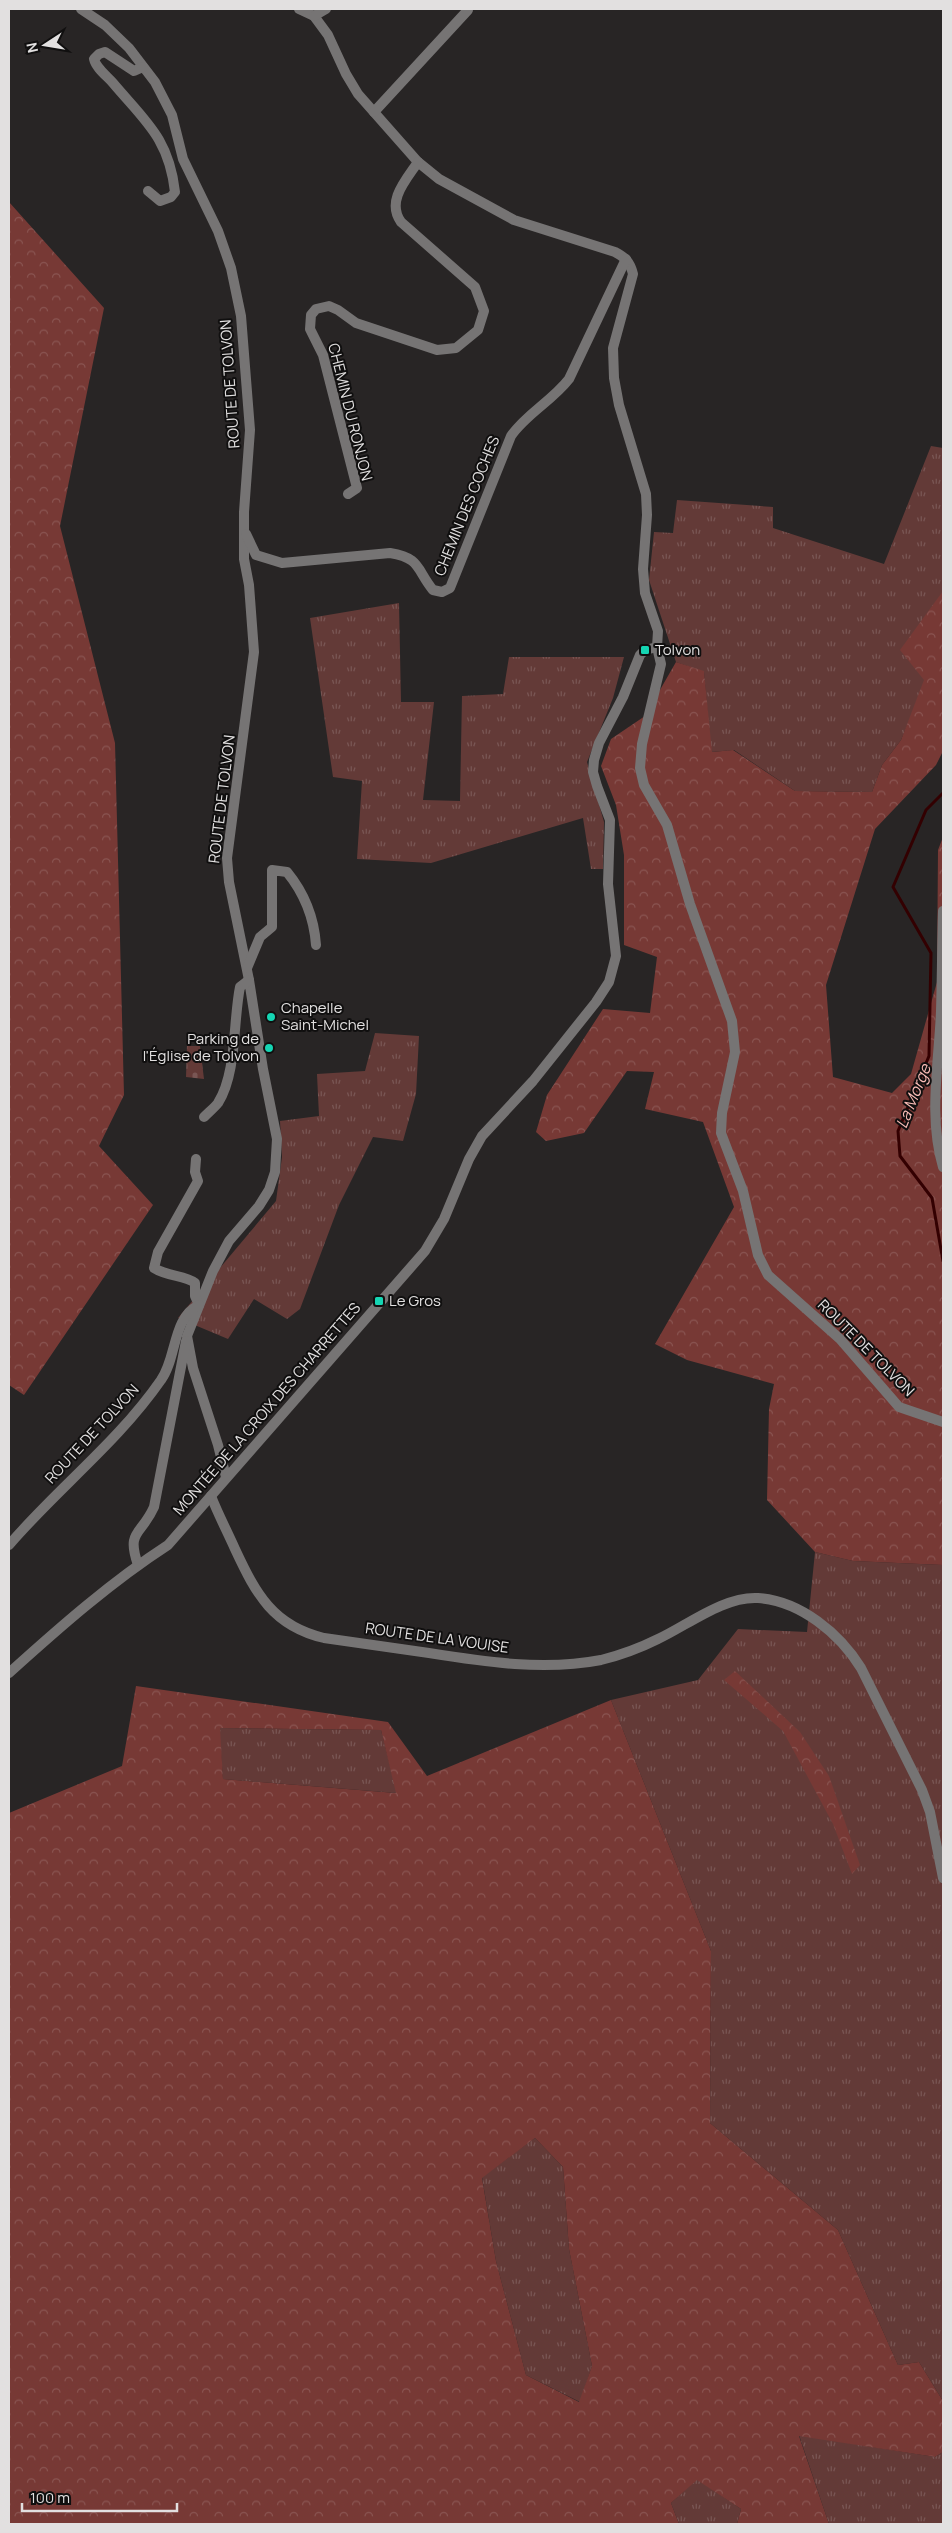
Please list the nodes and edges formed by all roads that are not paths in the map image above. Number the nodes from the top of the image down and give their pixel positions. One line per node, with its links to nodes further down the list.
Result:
1 (81, 9): 6 (street, ROUTE DE TOLVON)
2 (299, 9): 5 (street)
3 (326, 9): 5 (street)
4 (468, 10): 7 (street)
5 (314, 16): 7 (street)
6 (143, 67): 9 (street); 12 (street, ROUTE DE TOLVON)
7 (374, 112): 8 (street)
8 (418, 162): 10 (street); 11 (street, CHEMIN DU RONJON)
9 (148, 191)
10 (626, 259): 12 (street, CHEMIN DES COCHES); 13 (street, ROUTE DE TOLVON)
11 (348, 494)
12 (244, 528): 16 (street, ROUTE DE TOLVON)
13 (657, 647): 22 (street, ROUTE DE TOLVON); 23 (street, MONTÉE DE LA CROIX DES CHARRETTES)
14 (943, 911): 19 (street)
15 (316, 945): 16 (street)
16 (248, 974): 17 (street); 20 (street, ROUTE DE TOLVON)
17 (204, 1117)
18 (196, 1159): 20 (street)
19 (943, 1167)
20 (199, 1305): 21 (street); 25 (street, ROUTE DE TOLVON)
21 (187, 1336): 23 (street); 26 (street)
22 (943, 1422)
23 (226, 1477): 24 (street, MONTÉE DE LA CROIX DES CHARRETTES)
24 (211, 1496): 26 (street, MONTÉE DE LA CROIX DES CHARRETTES); 28 (street, ROUTE DE LA VOUISE)
25 (9, 1545)
26 (138, 1564): 27 (street, MONTÉE DE LA CROIX DES CHARRETTES)
27 (9, 1672)
28 (943, 1878)

